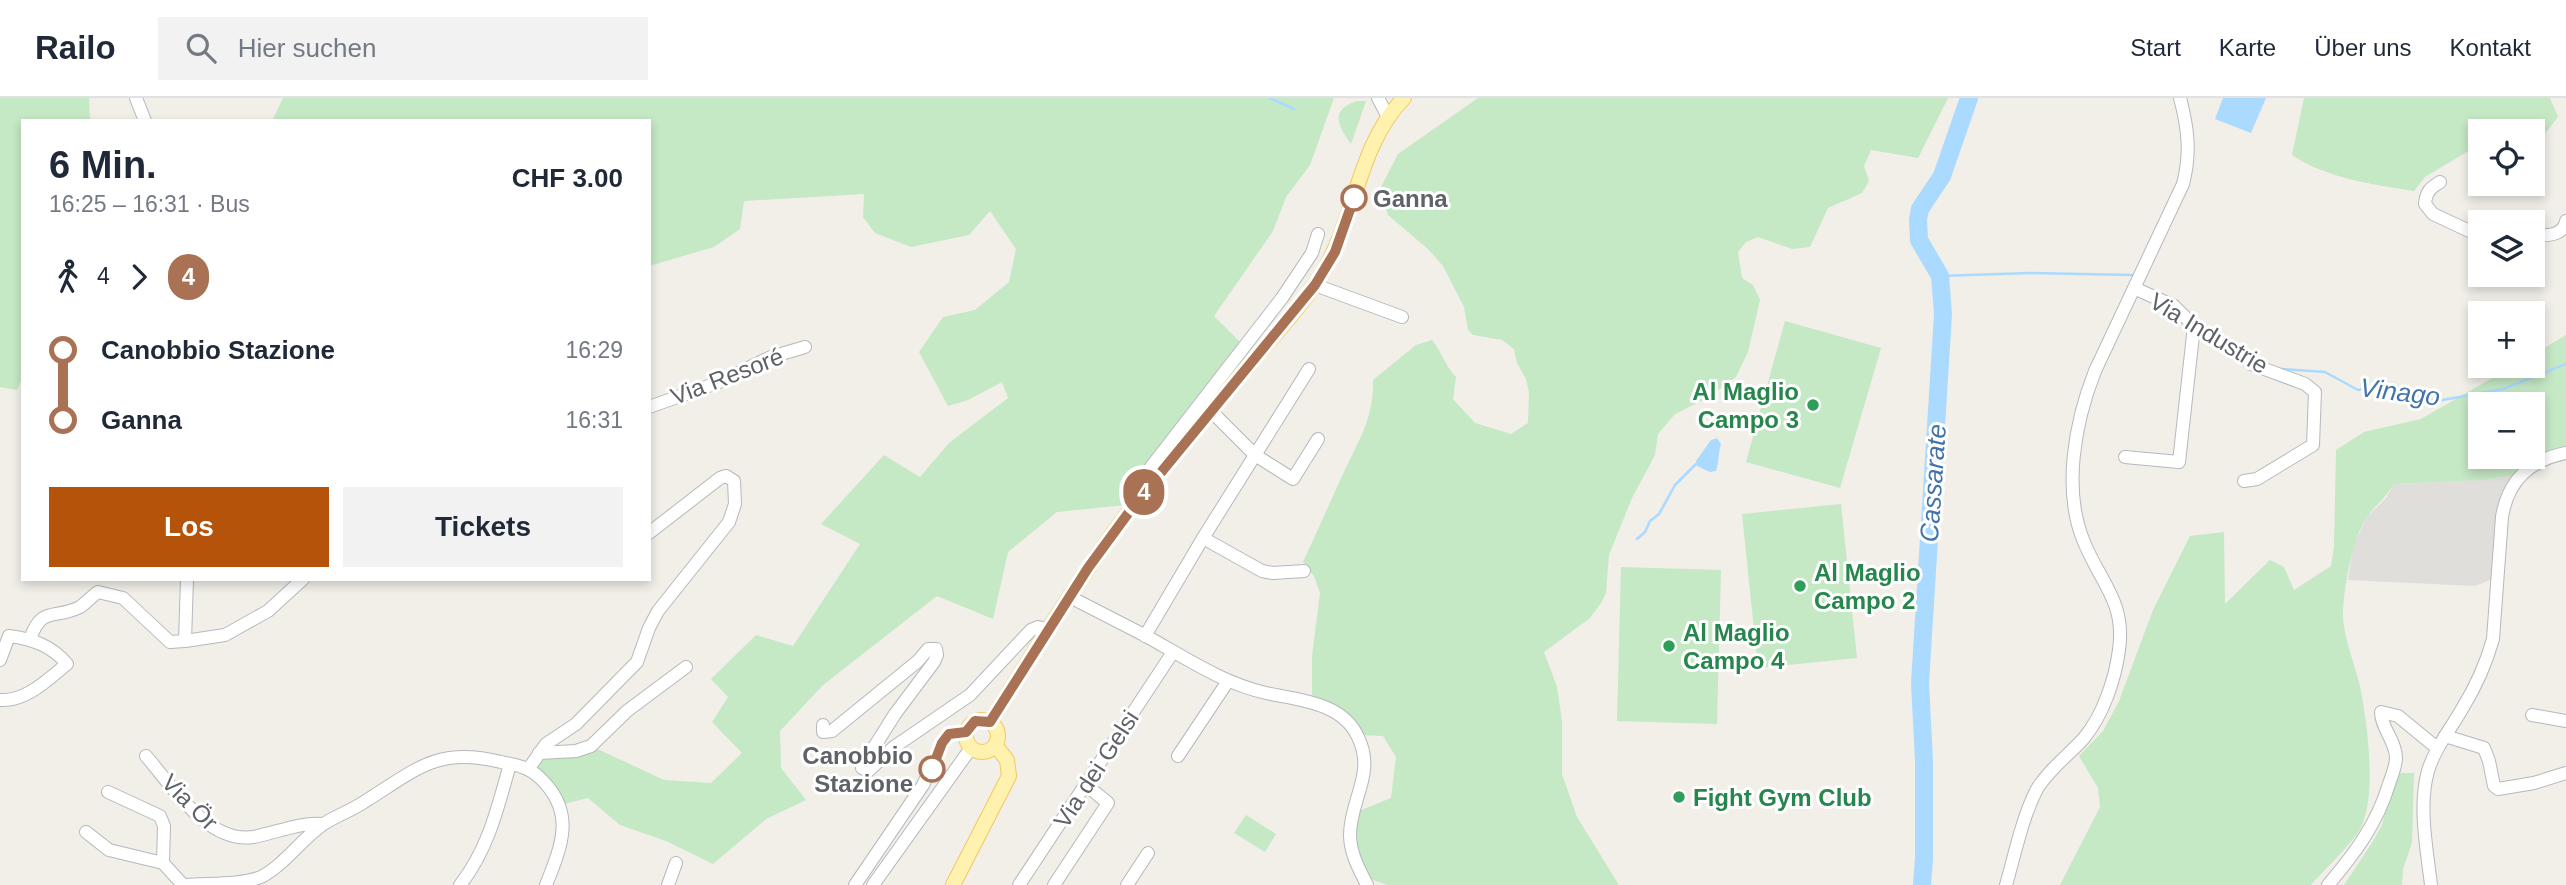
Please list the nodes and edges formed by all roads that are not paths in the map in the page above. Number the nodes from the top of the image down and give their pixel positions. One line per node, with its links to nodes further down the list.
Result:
1 (136, 98): 6 (street)
2 (1378, 98): 5 (street)
3 (1404, 98): 5 (main road)
4 (2180, 98): 12 (street)
5 (1388, 117): 13 (main road)
6 (144, 119)
7 (2440, 182): 9 (street)
8 (2566, 221): 11 (street)
9 (2468, 230)
10 (1318, 234): 25 (street)
11 (2545, 235)
12 (2137, 284): 15 (street, Via Industrie); 74 (street)
13 (1315, 285): 14 (street); 19 (main road)
14 (1402, 317)
15 (2194, 326): 23 (street); 24 (street, Via Industrie)
16 (805, 347): 18 (street, Via Resoré)
17 (1309, 369): 22 (street)
18 (651, 406)
19 (1211, 411): 22 (street); 25 (main road)
20 (1318, 439): 22 (street)
21 (2566, 453): 46 (street)
22 (1255, 455): 27 (street)
23 (2125, 457)
24 (2244, 481)
25 (1135, 504): 31 (main road)
26 (651, 531): 50 (street)
27 (1203, 538): 28 (street); 33 (street)
28 (1304, 571)
29 (187, 581): 35 (street)
30 (301, 581): 35 (street)
31 (1070, 597): 32 (main road); 33 (street)
32 (1049, 630): 43 (main road); 44 (street)
33 (1145, 636): 36 (street)
34 (30, 639): 35 (street); 37 (street); 40 (street)
35 (186, 641)
36 (1173, 652): 39 (street); 56 (street, Via dei Gelsi)
37 (0, 660)
38 (686, 667): 50 (street)
39 (1228, 681): 52 (street); 73 (street)
40 (0, 700)
41 (2532, 715): 42 (street)
42 (2566, 721)
43 (990, 722): 45 (main road); 47 (main road)
44 (823, 725)
45 (966, 732): 48 (main road); 67 (street)
46 (2445, 736): 49 (street); 55 (street)
47 (995, 745): 48 (main road); 69 (main road)
48 (971, 748): 68 (street)
49 (2437, 748): 75 (street); 76 (street)
50 (539, 753): 54 (street)
51 (146, 756): 58 (street, Via Ör)
52 (1178, 756)
53 (510, 764): 54 (street); 58 (street); 64 (street)
54 (529, 768): 65 (street)
55 (2566, 773)
56 (1086, 785): 70 (street, Via dei Gelsi); 71 (street)
57 (108, 792): 61 (street)
58 (323, 824): 63 (street)
59 (86, 832): 61 (street)
60 (1148, 853): 72 (street)
61 (163, 863): 63 (street)
62 (676, 863): 66 (street)
63 (185, 885)
64 (460, 885)
65 (546, 885)
66 (668, 885)
67 (855, 885)
68 (873, 885)
69 (953, 885)
70 (1019, 885)
71 (1054, 885)
72 (1127, 885)
73 (1367, 885)
74 (2006, 885)
75 (2328, 885)
76 (2431, 885)

